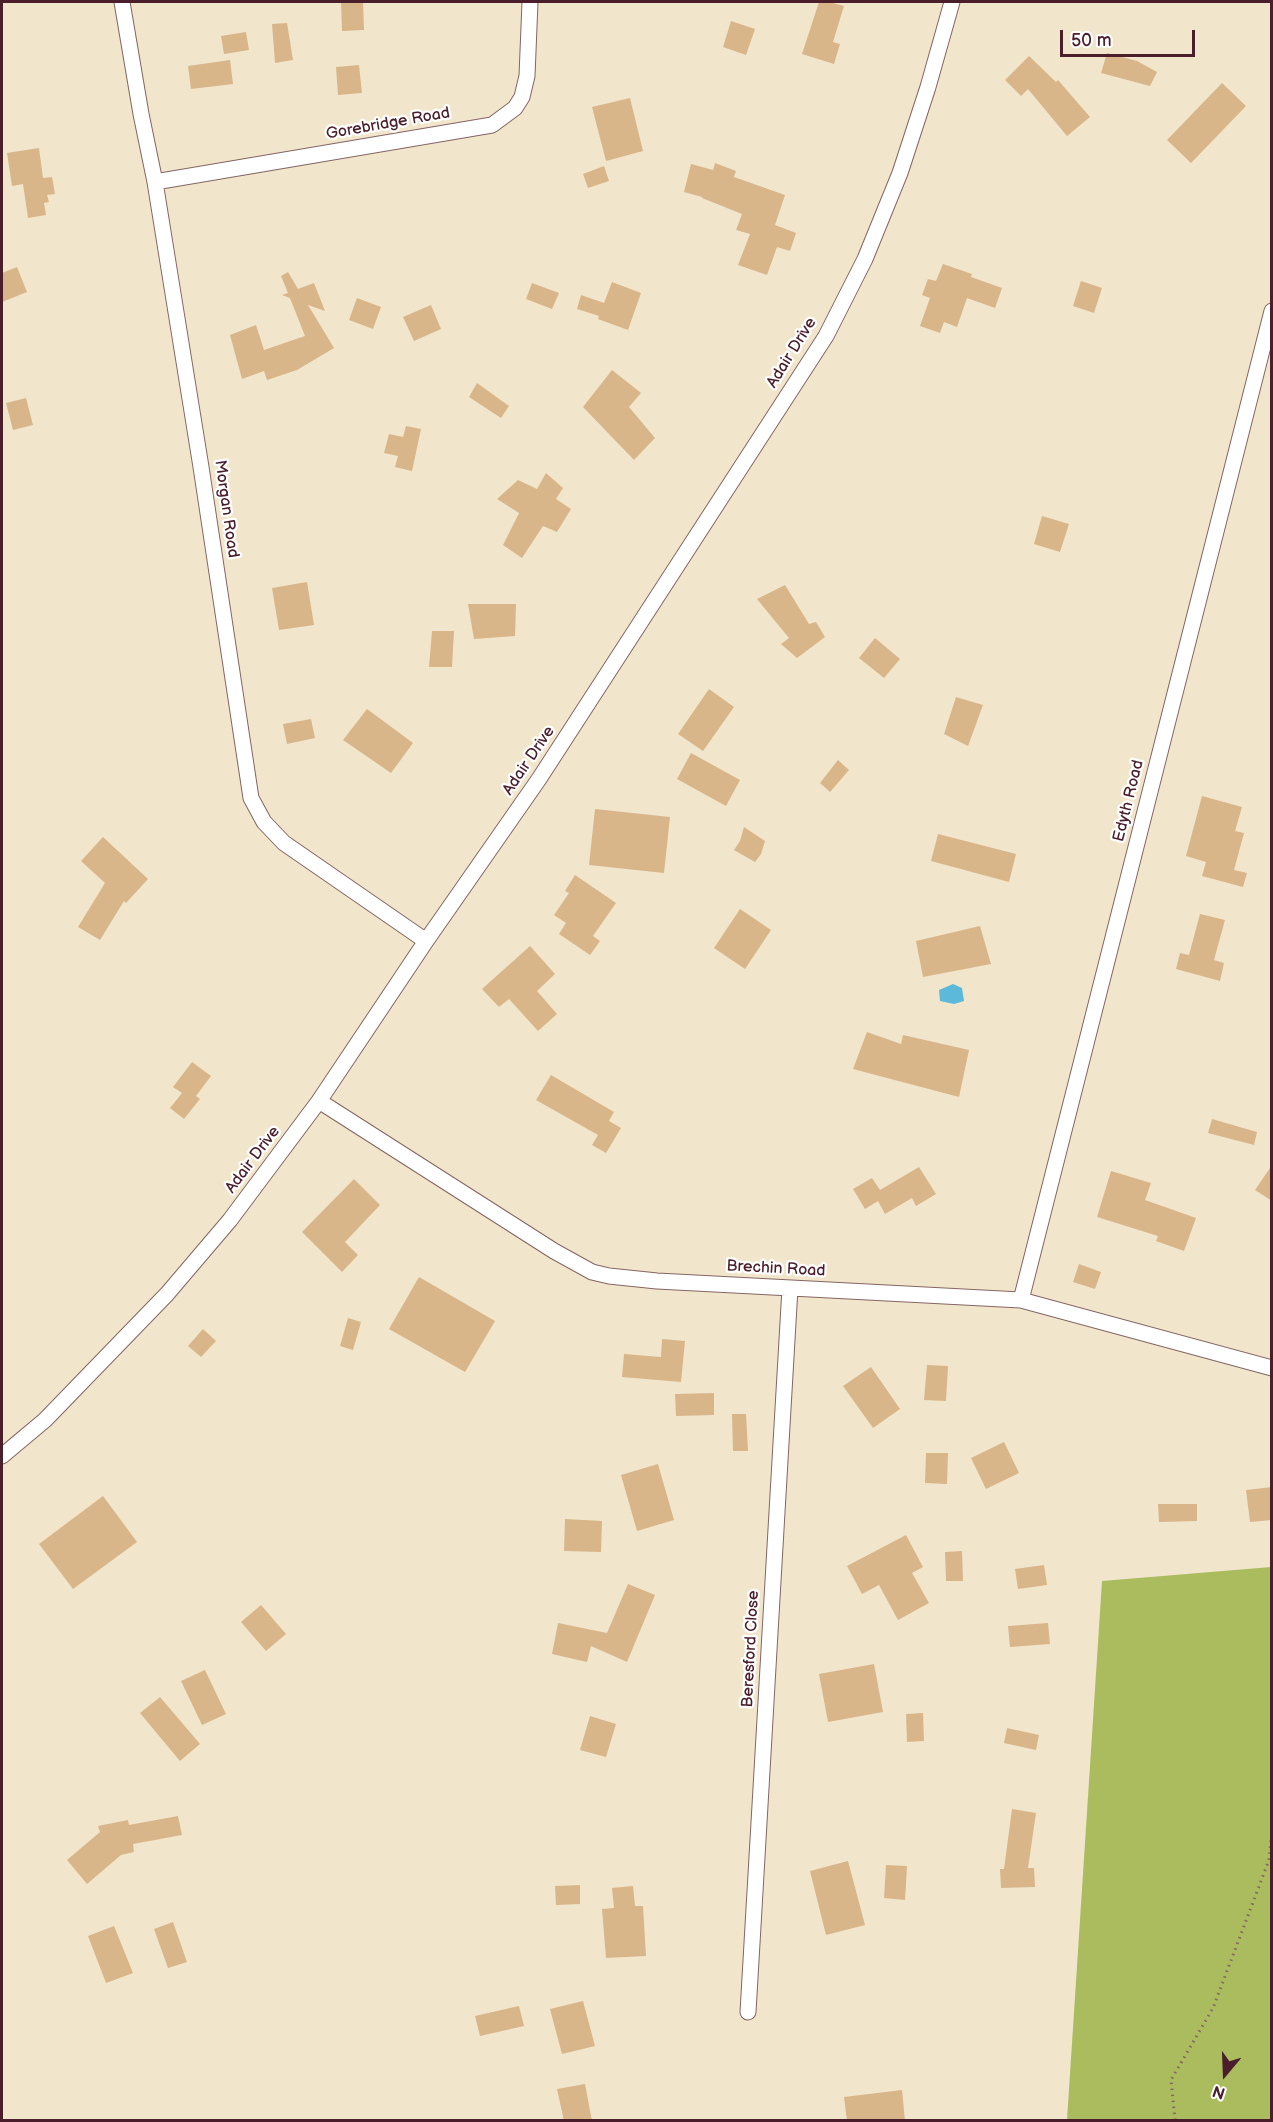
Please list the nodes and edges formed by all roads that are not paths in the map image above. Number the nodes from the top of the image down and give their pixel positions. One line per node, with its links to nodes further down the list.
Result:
1 (122, 2): 4 (street, Morgan Road)
2 (530, 2): 4 (street, Gorebridge Road)
3 (952, 2): 6 (street, Adair Drive)
4 (155, 182): 6 (street, Morgan Road)
5 (1272, 311): 9 (street, Edyth Road)
6 (426, 940): 7 (street, Adair Drive)
7 (319, 1101): 8 (street, Brechin Road); 11 (street, Adair Drive)
8 (790, 1288): 9 (street, Brechin Road); 12 (street, Beresford Close)
9 (1021, 1300): 10 (street, Brechin Road)
10 (1272, 1368)
11 (2, 1456)
12 (748, 2012)

